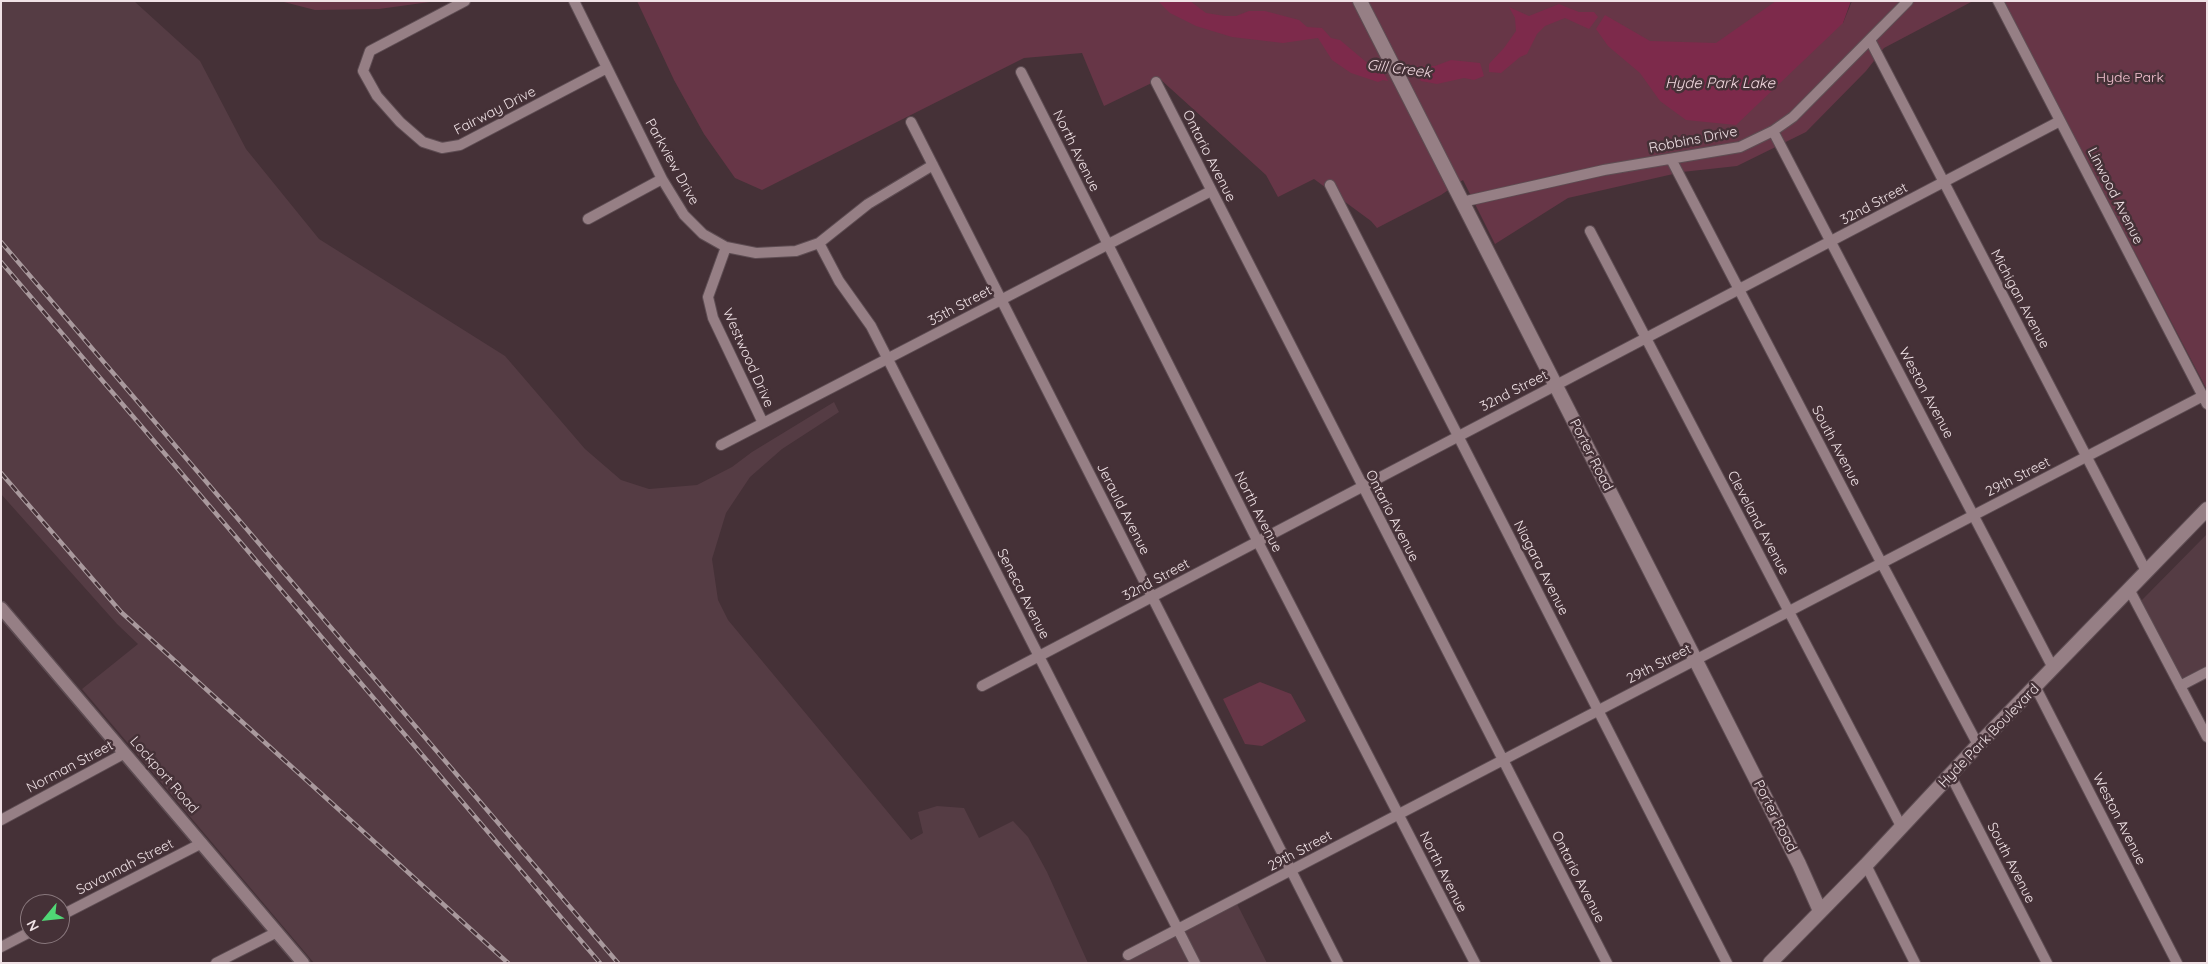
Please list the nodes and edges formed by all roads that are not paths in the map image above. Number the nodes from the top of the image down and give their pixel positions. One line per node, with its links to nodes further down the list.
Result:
1 (466, 1): 7 (street, Fairway Drive)
2 (574, 1): 7 (street, Parkview Drive)
3 (1360, 1): 19 (main road, Porter Road)
4 (1908, 1): 6 (street, Robbins Drive)
5 (1998, 1): 10 (street, Linwood Avenue)
6 (1870, 40): 12 (street, Robbins Drive); 16 (street, Michigan Avenue)
7 (607, 68): 15 (street, Parkview Drive)
8 (1021, 72): 24 (street, North Avenue)
9 (1156, 82): 18 (street, Ontario Avenue)
10 (2060, 121): 16 (street, 32nd Street); 31 (street, Linwood Avenue)
11 (911, 122): 14 (street, Jerauld Avenue)
12 (1773, 131): 13 (street, Robbins Drive); 22 (street, Weston Avenue)
13 (1671, 159): 19 (street, Robbins Drive); 26 (street, South Avenue)
14 (933, 165): 23 (street, Parkview Drive); 27 (street, Jerauld Avenue)
15 (662, 178): 20 (street); 25 (street, Parkview Drive)
16 (1944, 183): 22 (street, 32nd Street); 35 (street, Michigan Avenue)
17 (1330, 185): 33 (street, Niagara Avenue)
18 (1211, 191): 24 (street, 35th Street); 36 (street, Ontario Avenue)
19 (1462, 202): 30 (main road, Porter Road)
20 (588, 219)
21 (1590, 231): 28 (street, Cleveland Avenue)
22 (1831, 242): 26 (street, 32nd Street); 38 (street, Weston Avenue)
23 (819, 243): 25 (street, Parkview Drive); 29 (street, Seneca Avenue)
24 (1107, 244): 27 (street, 35th Street); 39 (street, North Avenue)
25 (726, 247): 32 (street, Westwood Drive)
26 (1739, 290): 28 (street, 32nd Street); 40 (street, South Avenue)
27 (1002, 300): 29 (street, 35th Street); 43 (street, Jerauld Avenue)
28 (1646, 339): 30 (street, 32nd Street); 45 (street, Cleveland Avenue)
29 (888, 360): 32 (street, 35th Street); 46 (street, Seneca Avenue)
30 (1556, 385): 33 (street, 32nd Street); 47 (main road, Porter Road)
31 (2205, 400): 35 (street, 29th Street)
32 (763, 423): 34 (street, 35th Street)
33 (1458, 436): 36 (street, 32nd Street); 53 (street, Niagara Avenue)
34 (721, 445)
35 (2087, 457): 38 (street, 29th Street); 41 (street, Michigan Avenue)
36 (1362, 486): 39 (street, 32nd Street); 57 (street, Ontario Avenue)
37 (2207, 509): 41 (main road, Hyde Park Boulevard)
38 (1974, 515): 40 (street, 29th Street); 48 (street, Weston Avenue)
39 (1258, 542): 43 (street, 32nd Street); 59 (street, North Avenue)
40 (1882, 564): 45 (street, 29th Street); 55 (street, South Avenue)
41 (2146, 571): 42 (main road, Hyde Park Boulevard)
42 (2129, 589): 48 (main road, Hyde Park Boulevard); 51 (street)
43 (1152, 597): 46 (street, 32nd Street); 64 (street, Jerauld Avenue)
44 (1, 608): 56 (street, Lockport Road)
45 (1788, 611): 47 (street, 29th Street); 61 (street, Cleveland Avenue)
46 (1039, 656): 50 (street, 32nd Street); 67 (street, Seneca Avenue)
47 (1696, 661): 53 (street, 29th Street); 66 (main road, Porter Road)
48 (2053, 668): 52 (main road, Hyde Park Boulevard)
49 (2207, 672): 51 (street)
50 (982, 686)
51 (2180, 686): 54 (street)
52 (2036, 688): 55 (main road, Hyde Park Boulevard); 82 (street, Weston Avenue)
53 (1598, 710): 57 (street, 29th Street); 78 (street, Niagara Avenue)
54 (2207, 737)
55 (1978, 745): 58 (main road, Hyde Park Boulevard)
56 (125, 753): 60 (street, Norman Street); 62 (street, Lockport Road)
57 (1503, 761): 59 (street, 29th Street); 77 (street, Ontario Avenue)
58 (1951, 776): 61 (main road, Hyde Park Boulevard); 81 (street, South Avenue)
59 (1398, 815): 64 (street, 29th Street); 76 (street, North Avenue)
60 (1, 820)
61 (1902, 828): 63 (main road, Hyde Park Boulevard)
62 (202, 843): 65 (street, Savannah Street); 68 (street, Lockport Road)
63 (1866, 866): 66 (main road, Hyde Park Boulevard); 80 (street)
64 (1292, 871): 67 (street, 29th Street); 75 (street, Jerauld Avenue)
65 (70, 911)
66 (1820, 911): 79 (main road, Hyde Park Boulevard)
67 (1178, 930): 71 (street, 29th Street); 74 (street, Seneca Avenue)
68 (277, 932): 72 (street); 73 (street, Lockport Road)
69 (20, 937): 70 (street)
70 (1, 946)
71 (1128, 955)
72 (216, 963)
73 (303, 963)
74 (1195, 963)
75 (1338, 963)
76 (1475, 963)
77 (1607, 963)
78 (1727, 963)
79 (1770, 963)
80 (1915, 963)
81 (2047, 963)
82 (2177, 963)

